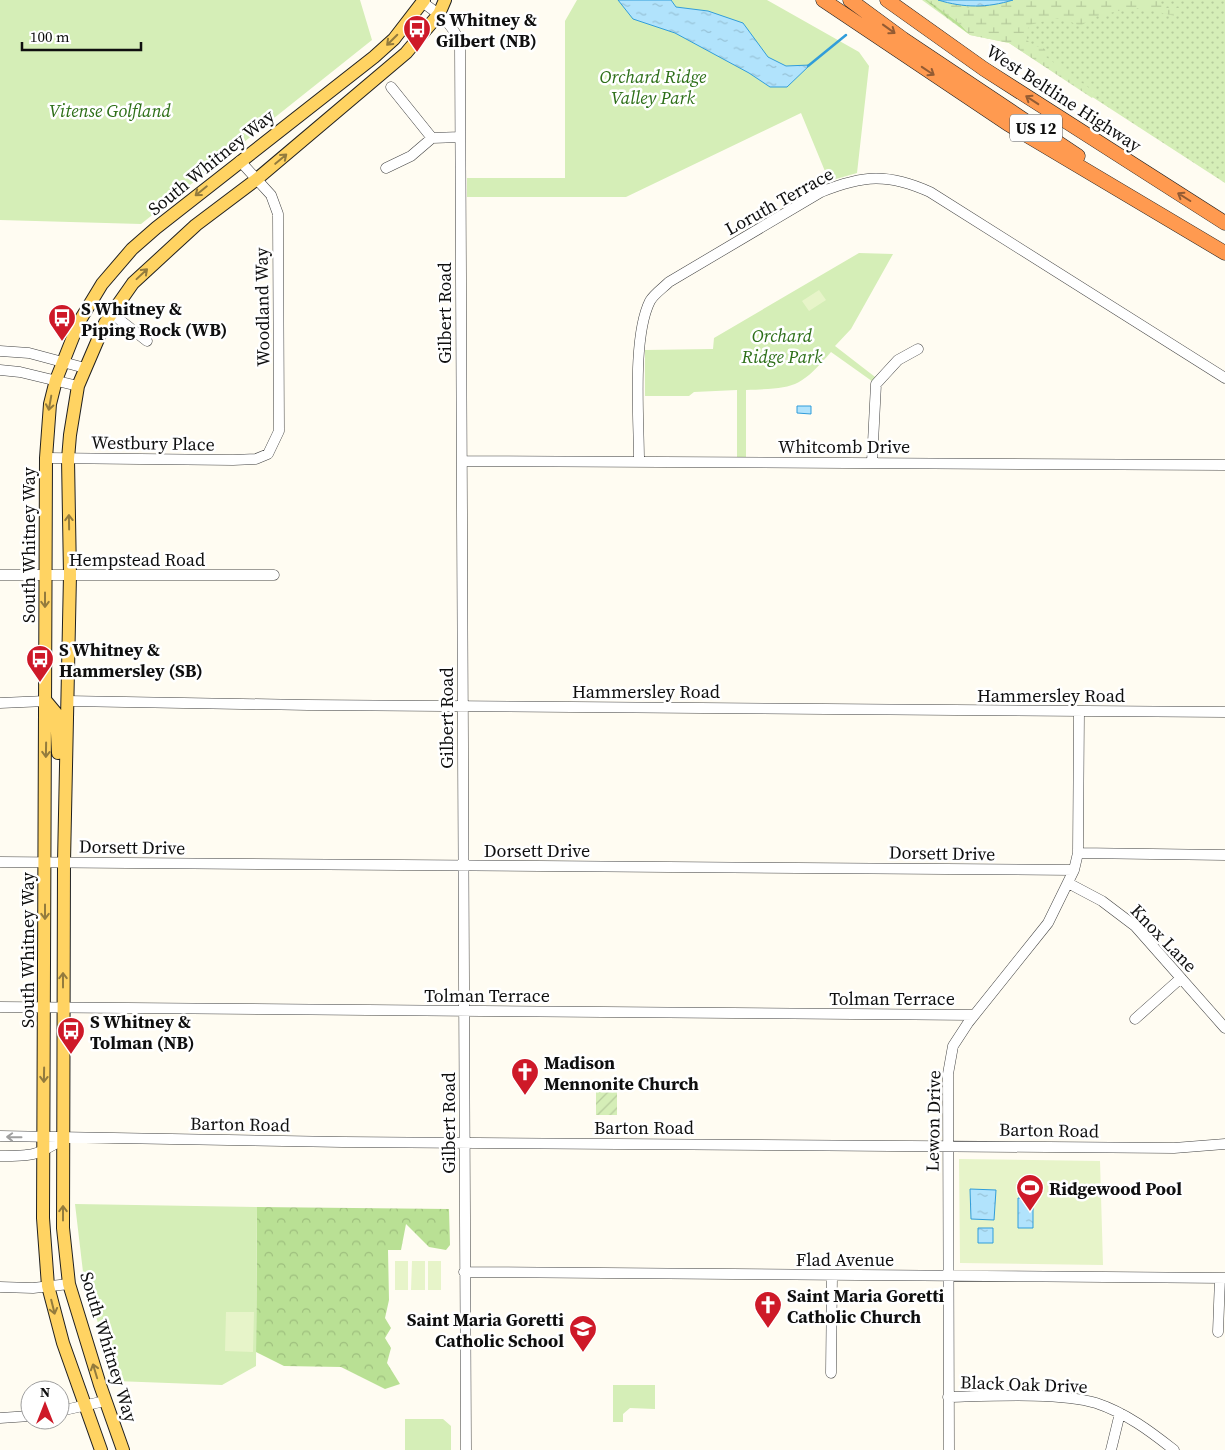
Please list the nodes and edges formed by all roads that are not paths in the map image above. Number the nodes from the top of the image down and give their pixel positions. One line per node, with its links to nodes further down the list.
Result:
1 (445, 0): 7 (main road, South Whitney Way)
2 (823, 0): 16 (highway, one-way to 16)
3 (850, 0): 16 (highway, US 12, one-way to 16)
4 (887, 0): 8 (highway, West Beltline Highway / US 12)
5 (899, 0): 8 (highway)
6 (423, 1): 7 (street, Gilbert Road); 12 (main road, South Whitney Way, one-way to 12)
7 (439, 14): 10 (street, Gilbert Road); 14 (main road, South Whitney Way, one-way to 7)
8 (984, 69): 15 (highway, West Beltline Highway / US 12, one-way to 8)
9 (391, 87): 11 (street)
10 (460, 136): 11 (street); 30 (street, Gilbert Road)
11 (432, 138): 13 (street)
12 (240, 161): 14 (street, Woodland Way); 21 (main road, South Whitney Way, one-way to 21)
13 (386, 168)
14 (257, 179): 17 (main road, South Whitney Way, one-way to 14); 27 (street, Woodland Way)
15 (1225, 223)
16 (1225, 252)
17 (111, 313): 18 (street); 22 (main road, South Whitney Way)
18 (147, 341)
19 (918, 350): 32 (street)
20 (0, 351): 21 (street)
21 (62, 361): 22 (street); 25 (main road, South Whitney Way)
22 (85, 368): 26 (main road, South Whitney Way)
23 (0, 370): 25 (street)
24 (1225, 378): 31 (street, Loruth Terrace)
25 (56, 380): 26 (street); 28 (main road, South Whitney Way, one-way to 28)
26 (78, 386): 29 (main road, South Whitney Way)
27 (260, 457): 29 (street, Westbury Place)
28 (46, 458): 29 (street, Westbury Place); 36 (main road, South Whitney Way)
29 (68, 459): 37 (main road, South Whitney Way, one-way to 29)
30 (462, 460): 31 (street, Whitcomb Drive); 41 (street, Gilbert Road)
31 (639, 461): 32 (street, Whitcomb Drive)
32 (872, 462): 33 (street, Whitcomb Drive)
33 (1225, 465)
34 (0, 575): 36 (street, Hempstead Road)
35 (274, 575): 37 (street, Hempstead Road)
36 (45, 576): 37 (street, Hempstead Road); 38 (main road, South Whitney Way, one-way to 38)
37 (70, 576): 39 (main road, South Whitney Way)
38 (46, 701): 40 (street); 44 (main road); 48 (main road, South Whitney Way, one-way to 48)
39 (67, 701): 41 (street, Hammersley Road); 44 (main road, South Whitney Way)
40 (0, 703)
41 (462, 706): 42 (street, Hammersley Road); 50 (street, Gilbert Road)
42 (1079, 711): 43 (street, Hammersley Road); 45 (street, Lewon Drive)
43 (1225, 712)
44 (65, 815): 49 (main road, South Whitney Way)
45 (1078, 853): 46 (street); 51 (street, Lewon Drive)
46 (1225, 855)
47 (0, 862): 48 (street, Dorsett Drive)
48 (45, 862): 49 (street, Dorsett Drive); 55 (main road, South Whitney Way, one-way to 55)
49 (64, 862): 50 (street, Dorsett Drive); 56 (main road, South Whitney Way, one-way to 49)
50 (463, 866): 51 (street, Dorsett Drive); 57 (street, Gilbert Road)
51 (1074, 870): 52 (street, Lewon Drive)
52 (1068, 883): 53 (street, Knox Lane); 58 (street, Lewon Drive)
53 (1182, 978): 59 (street); 60 (street, Knox Lane)
54 (0, 1007): 55 (street, Tolman Terrace)
55 (44, 1007): 56 (street, Tolman Terrace); 62 (main road, South Whitney Way, one-way to 62)
56 (63, 1008): 57 (street, Tolman Terrace); 63 (main road, South Whitney Way)
57 (463, 1012): 58 (street, Tolman Terrace); 64 (street, Gilbert Road)
58 (974, 1015): 66 (street, Lewon Drive)
59 (1135, 1019)
60 (1225, 1028)
61 (0, 1136): 62 (street, Barton Road, one-way to 61)
62 (43, 1137): 63 (street, Barton Road); 67 (main road, South Whitney Way)
63 (63, 1138): 64 (street, Barton Road); 67 (street); 73 (main road, South Whitney Way, one-way to 63)
64 (464, 1143): 66 (street, Barton Road); 69 (street, Gilbert Road)
65 (1225, 1144): 66 (street, Barton Road)
66 (947, 1146): 71 (street, Lewon Drive)
67 (43, 1152): 68 (street); 74 (main road, South Whitney Way)
68 (0, 1156)
69 (464, 1272): 70 (street, Flad Avenue); 87 (street, Gilbert Road)
70 (832, 1275): 71 (street, Flad Avenue); 77 (street)
71 (948, 1276): 72 (street, Flad Avenue); 78 (street, Lewon Drive)
72 (1222, 1278): 76 (street)
73 (69, 1284): 74 (street); 79 (main road, South Whitney Way, one-way to 73)
74 (48, 1286): 75 (street); 80 (main road, South Whitney Way, one-way to 80)
75 (0, 1288)
76 (1218, 1332)
77 (831, 1373)
78 (948, 1397): 82 (street, Black Oak Drive); 88 (street, Lewon Drive)
79 (105, 1401): 80 (street); 86 (main road, South Whitney Way)
80 (86, 1406): 81 (street); 85 (main road, South Whitney Way)
81 (70, 1409)
82 (1120, 1413): 89 (street); 90 (street, Black Oak Drive)
83 (20, 1417): 84 (street)
84 (0, 1418)
85 (101, 1450)
86 (123, 1450)
87 (466, 1450)
88 (949, 1450)
89 (1111, 1450)
90 (1174, 1450)

